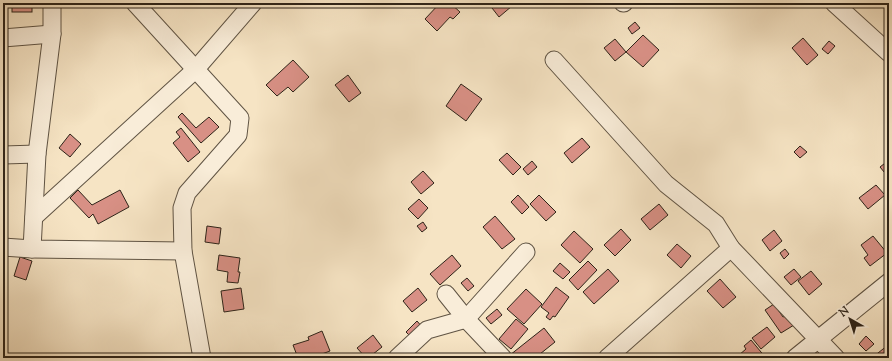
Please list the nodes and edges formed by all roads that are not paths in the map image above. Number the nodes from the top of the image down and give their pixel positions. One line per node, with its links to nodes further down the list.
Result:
1 (52, 3): 5 (street)
2 (135, 3): 9 (street)
3 (253, 3): 9 (street)
4 (834, 3): 7 (street)
5 (52, 34): 6 (street); 10 (street)
6 (3, 38)
7 (889, 53)
8 (554, 60): 14 (street)
9 (195, 70): 12 (street); 16 (street)
10 (37, 154): 11 (street); 12 (street)
11 (3, 156)
12 (34, 217): 15 (street)
13 (3, 247): 15 (street)
14 (731, 248): 21 (street); 25 (street)
15 (32, 249): 16 (street)
16 (183, 251): 22 (street)
17 (526, 252): 20 (street)
18 (889, 282): 21 (street)
19 (446, 294): 20 (street)
20 (466, 319): 23 (street); 24 (street)
21 (818, 340): 26 (street); 27 (street)
22 (202, 358)
23 (397, 358)
24 (503, 358)
25 (607, 358)
26 (795, 358)
27 (836, 358)

